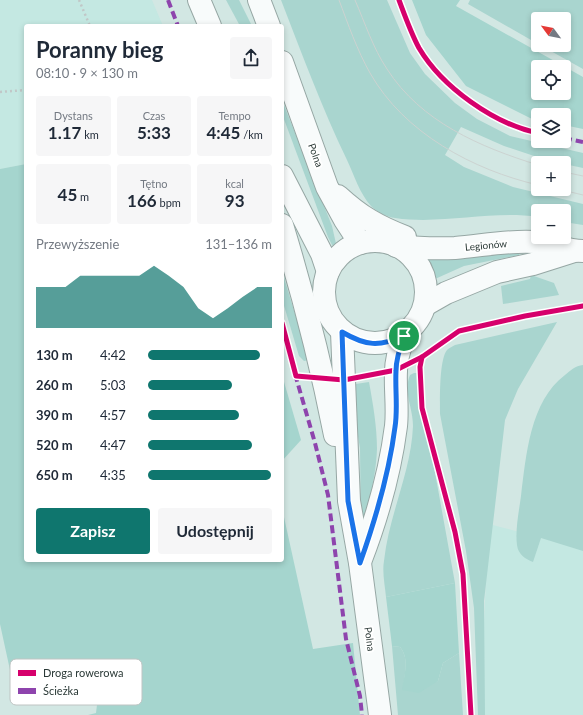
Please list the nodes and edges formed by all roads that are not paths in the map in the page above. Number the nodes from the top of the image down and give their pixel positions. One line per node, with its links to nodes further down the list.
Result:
1 (199, 0): 3 (street)
2 (259, 0): 4 (street)
3 (209, 24)
4 (268, 24)
5 (284, 68): 7 (street, Polna)
6 (284, 180): 13 (street)
7 (327, 187): 9 (street, Polna); 11 (street)
8 (284, 231): 17 (street)
9 (360, 243): 10 (street); 13 (street)
10 (396, 246): 11 (street, Legionów); 14 (street)
11 (453, 248): 12 (street, Legionów)
12 (579, 251): 14 (street, Legionów)
13 (328, 272): 15 (street)
14 (425, 305): 16 (street)
15 (342, 332): 16 (street); 17 (street, Polna)
16 (404, 336): 18 (street, Polna)
17 (348, 501): 18 (street, Polna)
18 (360, 563): 19 (street, Polna)
19 (380, 715)

